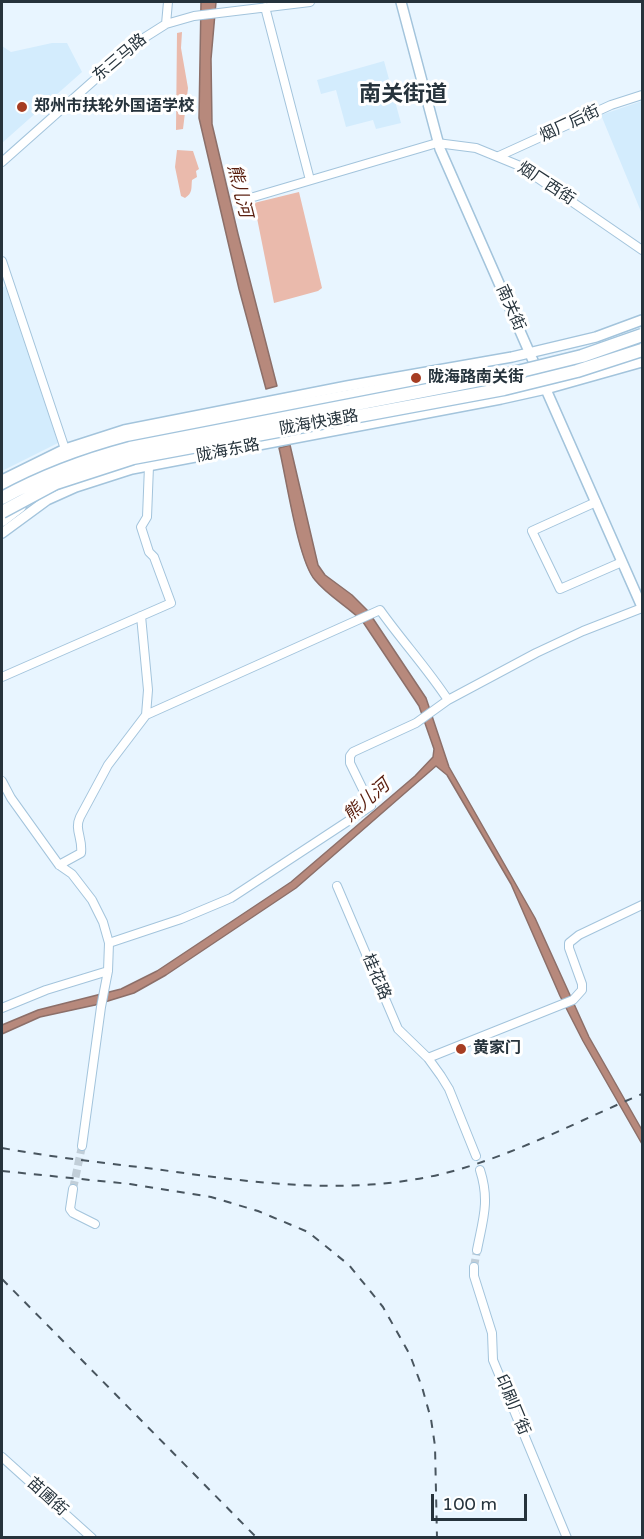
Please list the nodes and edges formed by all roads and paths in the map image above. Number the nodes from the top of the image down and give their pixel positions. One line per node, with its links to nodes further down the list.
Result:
1 (168, 2): 5 (street)
2 (309, 2): 4 (street)
3 (401, 2): 7 (street, 南关街)
4 (265, 7): 5 (street, 东三马路); 10 (street)
5 (166, 24): 9 (street, 东三马路)
6 (642, 95): 8 (street, 烟厂后街)
7 (437, 143): 8 (street, 烟厂西街); 10 (street); 17 (street, 南关街)
8 (499, 156): 12 (street, 烟厂西街)
9 (2, 162)
10 (310, 180): 11 (street)
11 (240, 201)
12 (642, 250)
13 (2, 261): 21 (street)
14 (642, 320): 17 (street)
15 (642, 333): 19 (highway, 陇海快速路, bridge)
16 (642, 351): 26 (highway, 陇海快速路, bridge)
17 (530, 353): 20 (street, 南关街); 21 (street)
18 (642, 362): 20 (street, 陇海东路)
19 (505, 375): 24 (highway, bridge); 25 (highway, 陇海快速路, bridge)
20 (546, 389): 22 (street, 陇海东路); 27 (street, 南关街)
21 (65, 449): 23 (street)
22 (149, 466): 30 (street, 陇海东路); 33 (street)
23 (2, 480)
24 (2, 487)
25 (2, 498)
26 (25, 498): 28 (highway, 陇海快速路, bridge); 29 (highway, bridge)
27 (596, 502): 31 (street, 南关街); 31 (street)
28 (2, 512)
29 (2, 520)
30 (2, 533)
31 (622, 562): 32 (street, 南关街)
32 (642, 608): 35 (street)
33 (141, 615): 34 (street); 36 (street)
34 (2, 677)
35 (448, 700): 36 (street); 41 (street)
36 (146, 716): 38 (street)
37 (2, 781): 38 (street)
38 (59, 866): 41 (street)
39 (337, 886): 44 (street, 桂花路)
40 (642, 905): 44 (street)
41 (109, 943): 42 (street)
42 (108, 971): 43 (street); 45 (street)
43 (2, 1008)
44 (428, 1058): 46 (street)
45 (82, 1146)
46 (476, 1155)
47 (480, 1170): 50 (street)
48 (73, 1189): 49 (street)
49 (95, 1224)
50 (477, 1250)
51 (474, 1267): 54 (street, 印刷厂街)
52 (2, 1457): 53 (street, 苗圃街)
53 (92, 1538)
54 (567, 1538)

